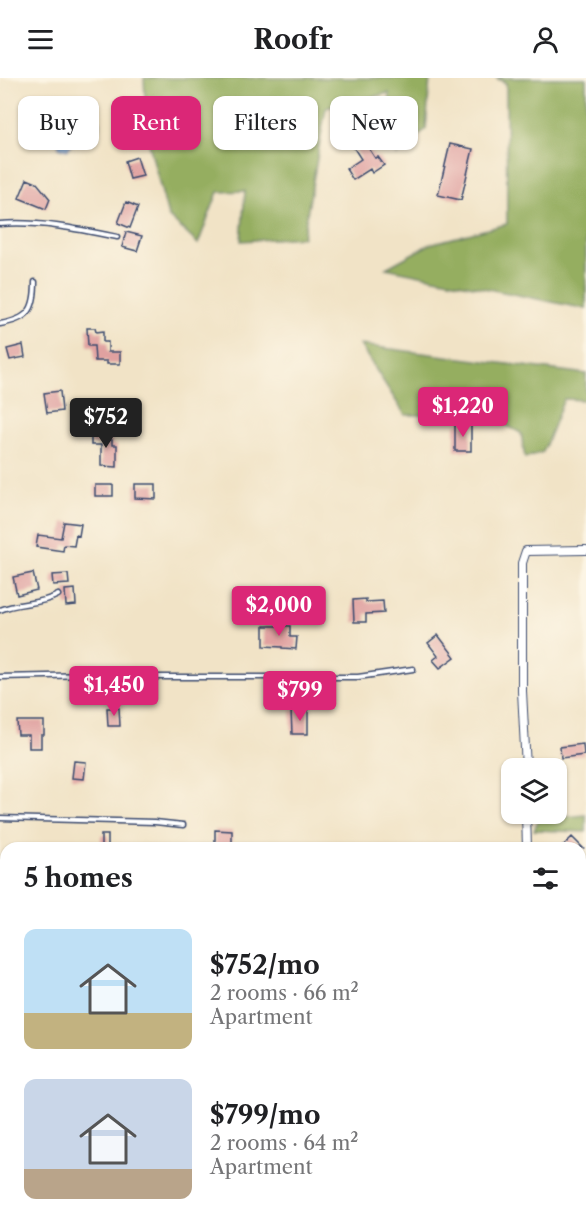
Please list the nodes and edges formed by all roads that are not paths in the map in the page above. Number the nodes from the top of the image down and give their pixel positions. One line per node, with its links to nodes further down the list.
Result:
1 (0, 224): 2 (lane)
2 (117, 237)
3 (35, 282): 4 (lane)
4 (0, 324)
5 (586, 550): 10 (street)
6 (58, 595): 7 (lane)
7 (0, 610)
8 (413, 669): 9 (lane)
9 (0, 677)
10 (525, 758)
11 (0, 818): 13 (lane)
12 (526, 824): 14 (street)
13 (183, 825)
14 (527, 842)

